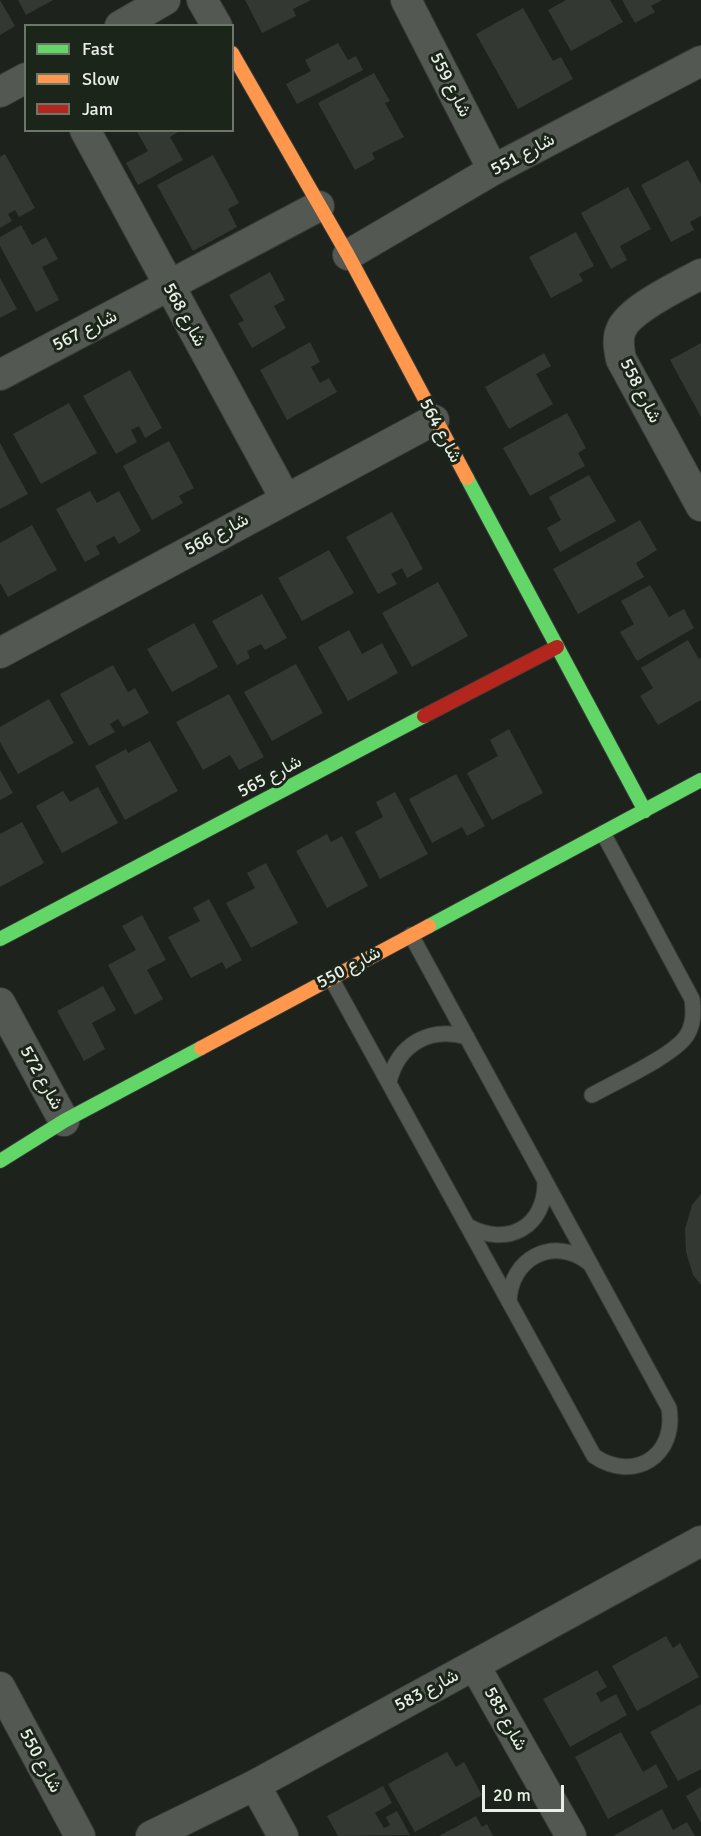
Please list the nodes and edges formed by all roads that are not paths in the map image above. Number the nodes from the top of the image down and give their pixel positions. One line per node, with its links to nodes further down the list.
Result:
1 (165, 0): 4 (street)
2 (202, 0): 5 (street)
3 (407, 0): 11 (street, شارع 559)
4 (123, 24)
5 (216, 24)
6 (234, 56): 12 (street, شارع 564)
7 (701, 61): 11 (street, شارع 551)
8 (24, 79): 9 (street)
9 (0, 93)
10 (86, 132): 15 (street, شارع 568)
11 (493, 170): 13 (street, شارع 551)
12 (320, 206): 13 (street, شارع 564); 15 (street, شارع 567)
13 (348, 255): 17 (street, شارع 564)
14 (701, 274): 19 (street, شارع 558)
15 (169, 287): 16 (street, شارع 567); 18 (street, شارع 568)
16 (0, 375)
17 (434, 420): 18 (street, شارع 566); 20 (street, شارع 564)
18 (285, 498): 21 (street, شارع 566)
19 (701, 506)
20 (557, 647): 23 (street, شارع 564); 26 (street, شارع 565)
21 (0, 653)
22 (701, 780): 23 (street, شارع 550)
23 (645, 811): 24 (street, شارع 550)
24 (603, 832): 25 (street, شارع 550); 31 (lane)
25 (411, 935): 27 (street, شارع 550); 29 (lane)
26 (0, 939)
27 (331, 978): 30 (lane); 32 (street, شارع 550)
28 (0, 1003): 32 (street, شارع 572)
29 (467, 1037): 30 (lane); 34 (lane)
30 (389, 1082): 35 (lane)
31 (592, 1095)
32 (64, 1121): 33 (street, شارع 550)
33 (0, 1161)
34 (545, 1180): 35 (lane); 36 (lane)
35 (468, 1226): 37 (lane)
36 (591, 1265): 37 (lane); 37 (lane)
37 (509, 1302)
38 (699, 1548): 39 (street, شارع 583)
39 (475, 1666): 41 (street, شارع 583); 45 (street, شارع 585)
40 (0, 1687): 42 (street, شارع 550)
41 (255, 1785): 43 (street, شارع 583); 44 (street)
42 (80, 1836)
43 (151, 1836)
44 (283, 1836)
45 (571, 1836)

